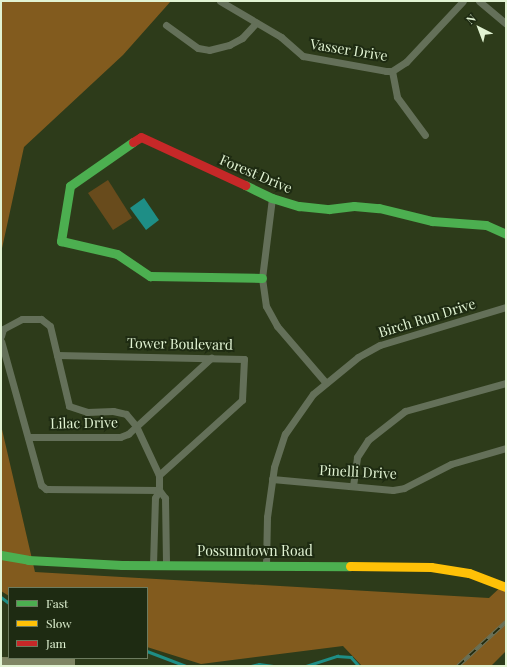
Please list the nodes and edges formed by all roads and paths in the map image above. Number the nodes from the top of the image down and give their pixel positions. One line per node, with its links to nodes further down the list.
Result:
1 (220, 1): 4 (street, Vasser Drive)
2 (463, 1): 7 (street, Vasser Drive)
3 (480, 1): 5 (street)
4 (256, 23): 6 (street); 7 (street, Vasser Drive)
5 (506, 24)
6 (166, 25)
7 (392, 71): 8 (street)
8 (425, 135)
9 (272, 198): 10 (street, Forest Drive); 11 (street); 11 (street, Forest Drive)
10 (506, 234)
11 (262, 278): 17 (street)
12 (506, 307): 17 (street, Birch Run Drive)
13 (1, 336): 15 (street)
14 (1, 341): 20 (street)
15 (57, 355): 16 (street, Tower Boulevard); 19 (street)
16 (211, 358): 19 (street, Lilac Drive); 22 (street, Tower Boulevard)
17 (326, 383): 23 (street, Birch Run Drive)
18 (506, 383): 24 (street)
19 (136, 426): 20 (street, Lilac Drive); 22 (street)
20 (28, 437): 25 (street)
21 (506, 448): 24 (street, Pinelli Drive)
22 (159, 475): 25 (street)
23 (272, 479): 24 (street, Pinelli Drive); 29 (street, Birch Run Drive)
24 (353, 486)
25 (159, 490): 27 (street); 28 (street)
26 (1, 555): 28 (street, Possumtown Road)
27 (166, 564): 28 (street, Possumtown Road); 29 (street, Possumtown Road)
28 (153, 565)
29 (266, 565): 30 (street, Possumtown Road)
30 (506, 587)

